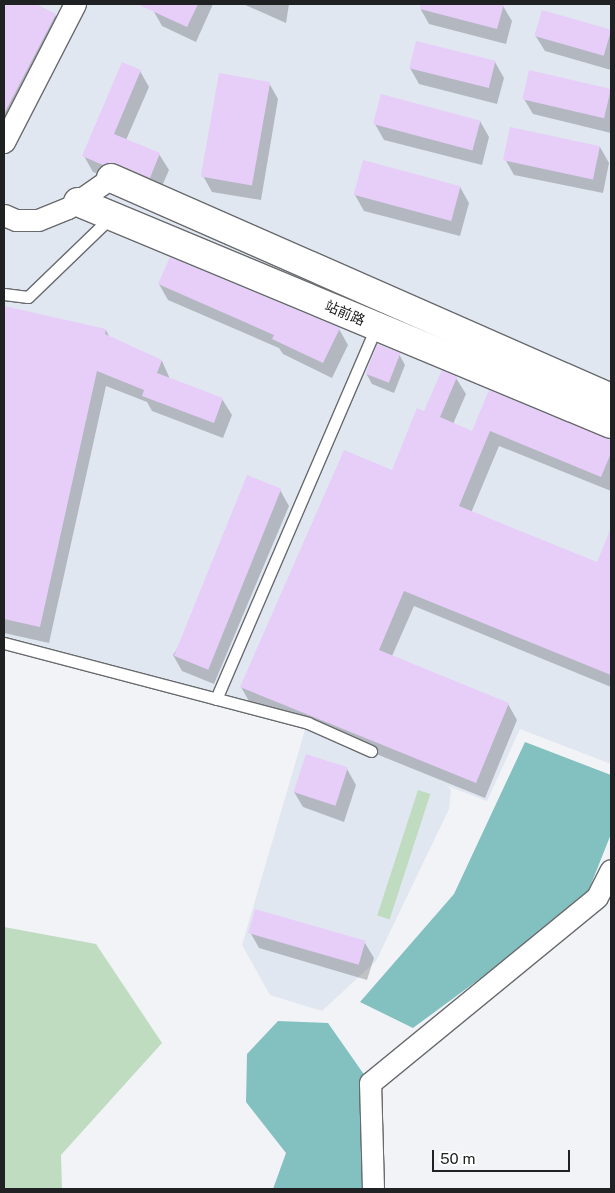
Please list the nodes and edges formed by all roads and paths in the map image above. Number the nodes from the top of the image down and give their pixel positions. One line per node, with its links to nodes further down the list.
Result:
1 (75, 4): 2 (street)
2 (4, 142)
3 (111, 178): 4 (street); 8 (street)
4 (78, 202): 5 (street); 6 (street, 站前路)
5 (4, 215)
6 (112, 216): 7 (lane); 9 (street, 站前路)
7 (4, 294)
8 (389, 298): 9 (lane); 10 (street)
9 (377, 326): 11 (street, 站前路); 13 (lane)
10 (611, 398)
11 (611, 424)
12 (4, 642): 13 (lane)
13 (216, 699): 14 (lane)
14 (371, 751)
15 (611, 870): 16 (street)
16 (373, 1189)

